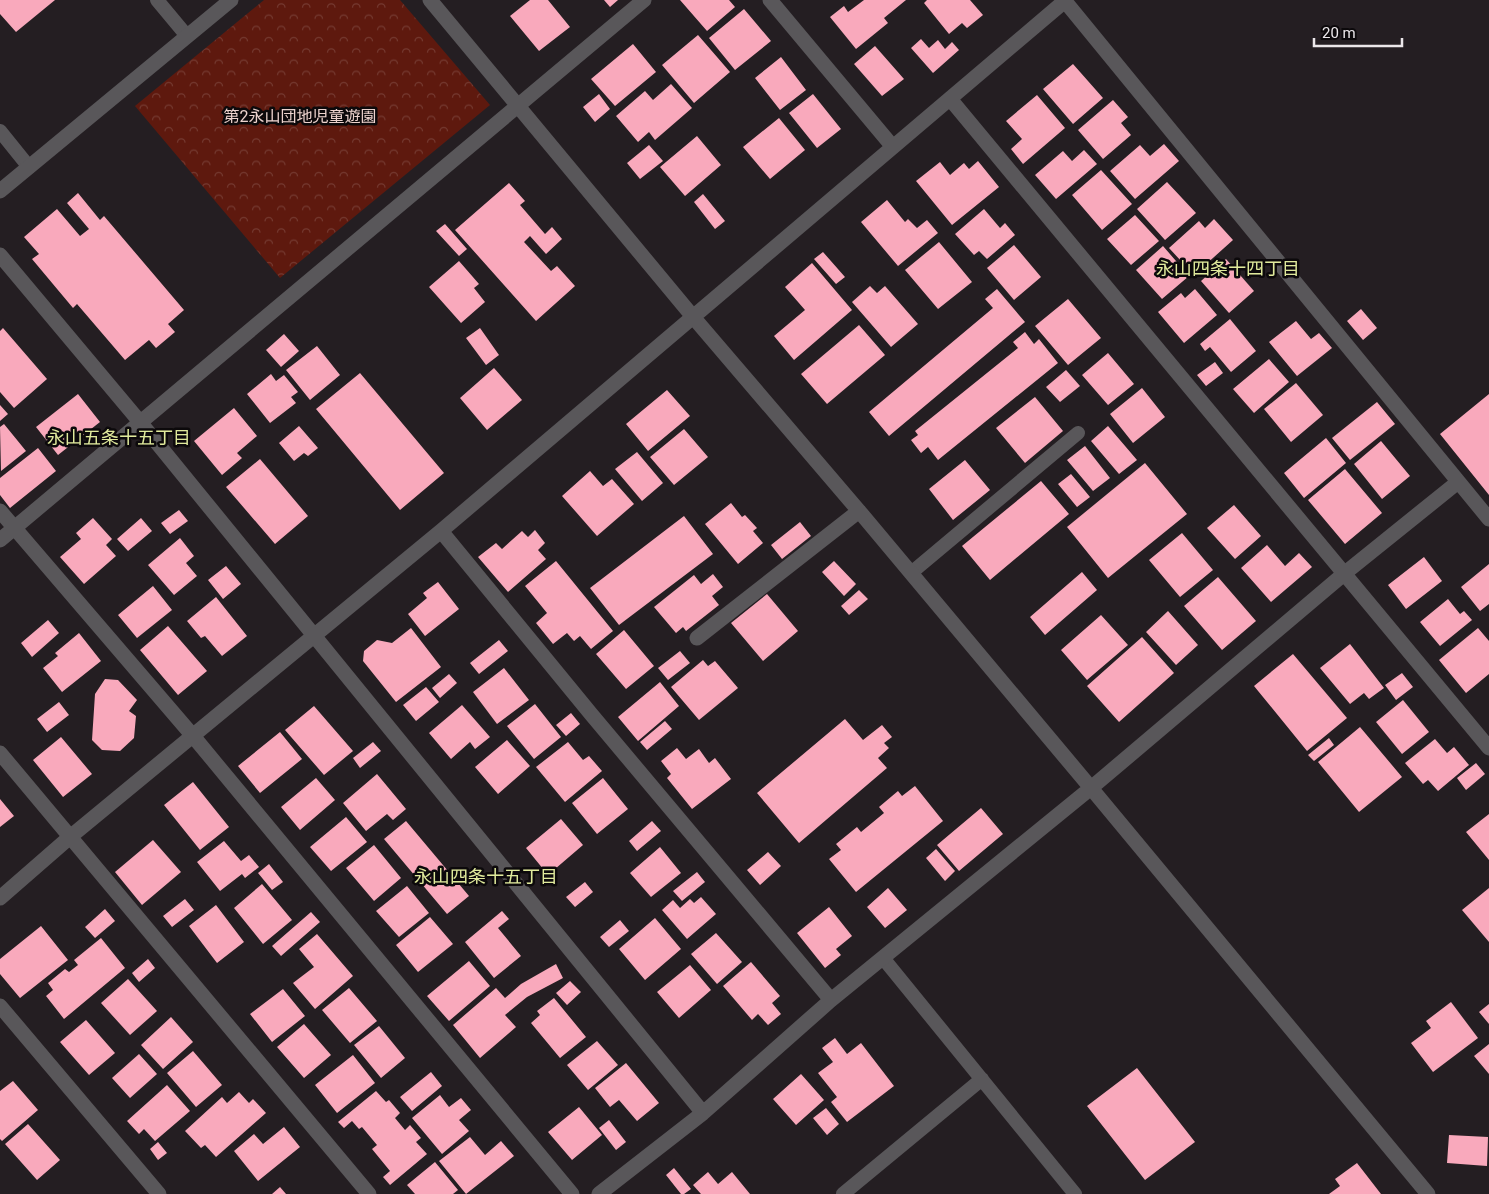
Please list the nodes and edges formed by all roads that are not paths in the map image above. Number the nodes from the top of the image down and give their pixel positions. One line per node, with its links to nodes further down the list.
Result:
1 (157, 0): 7 (lane)
2 (231, 0): 7 (street)
3 (430, 0): 9 (street)
4 (644, 0): 9 (street)
5 (770, 0): 11 (street)
6 (1065, 0): 8 (street); 18 (street)
7 (187, 36): 12 (street)
8 (950, 100): 11 (street); 26 (street)
9 (519, 106): 15 (street); 16 (street)
10 (0, 131): 12 (lane)
11 (894, 148): 15 (street)
12 (29, 166): 13 (street)
13 (0, 191)
14 (0, 255): 16 (street)
15 (694, 318): 20 (street); 23 (street)
16 (140, 422): 22 (street); 27 (street)
17 (1078, 432): 25 (lane)
18 (1458, 482): 21 (street); 26 (street)
19 (0, 511): 22 (street)
20 (859, 511): 25 (street); 28 (street)
21 (1489, 519)
22 (14, 528): 24 (street); 29 (street)
23 (441, 531): 27 (street); 36 (street)
24 (0, 540)
25 (911, 573): 32 (street)
26 (1345, 573): 30 (street); 32 (street)
27 (315, 636): 29 (street); 39 (street)
28 (697, 638)
29 (193, 736): 33 (street); 42 (street)
30 (1489, 748)
31 (0, 753): 33 (street)
32 (1091, 788): 35 (street); 46 (street)
33 (70, 837): 34 (street); 41 (street)
34 (0, 898)
35 (883, 958): 36 (street); 38 (lane)
36 (831, 1000): 39 (street)
37 (0, 1006): 40 (street)
38 (982, 1079): 44 (lane); 45 (lane)
39 (703, 1113): 43 (street)
40 (159, 1194)
41 (368, 1194)
42 (572, 1194)
43 (599, 1194)
44 (843, 1194)
45 (1075, 1194)
46 (1428, 1194)

